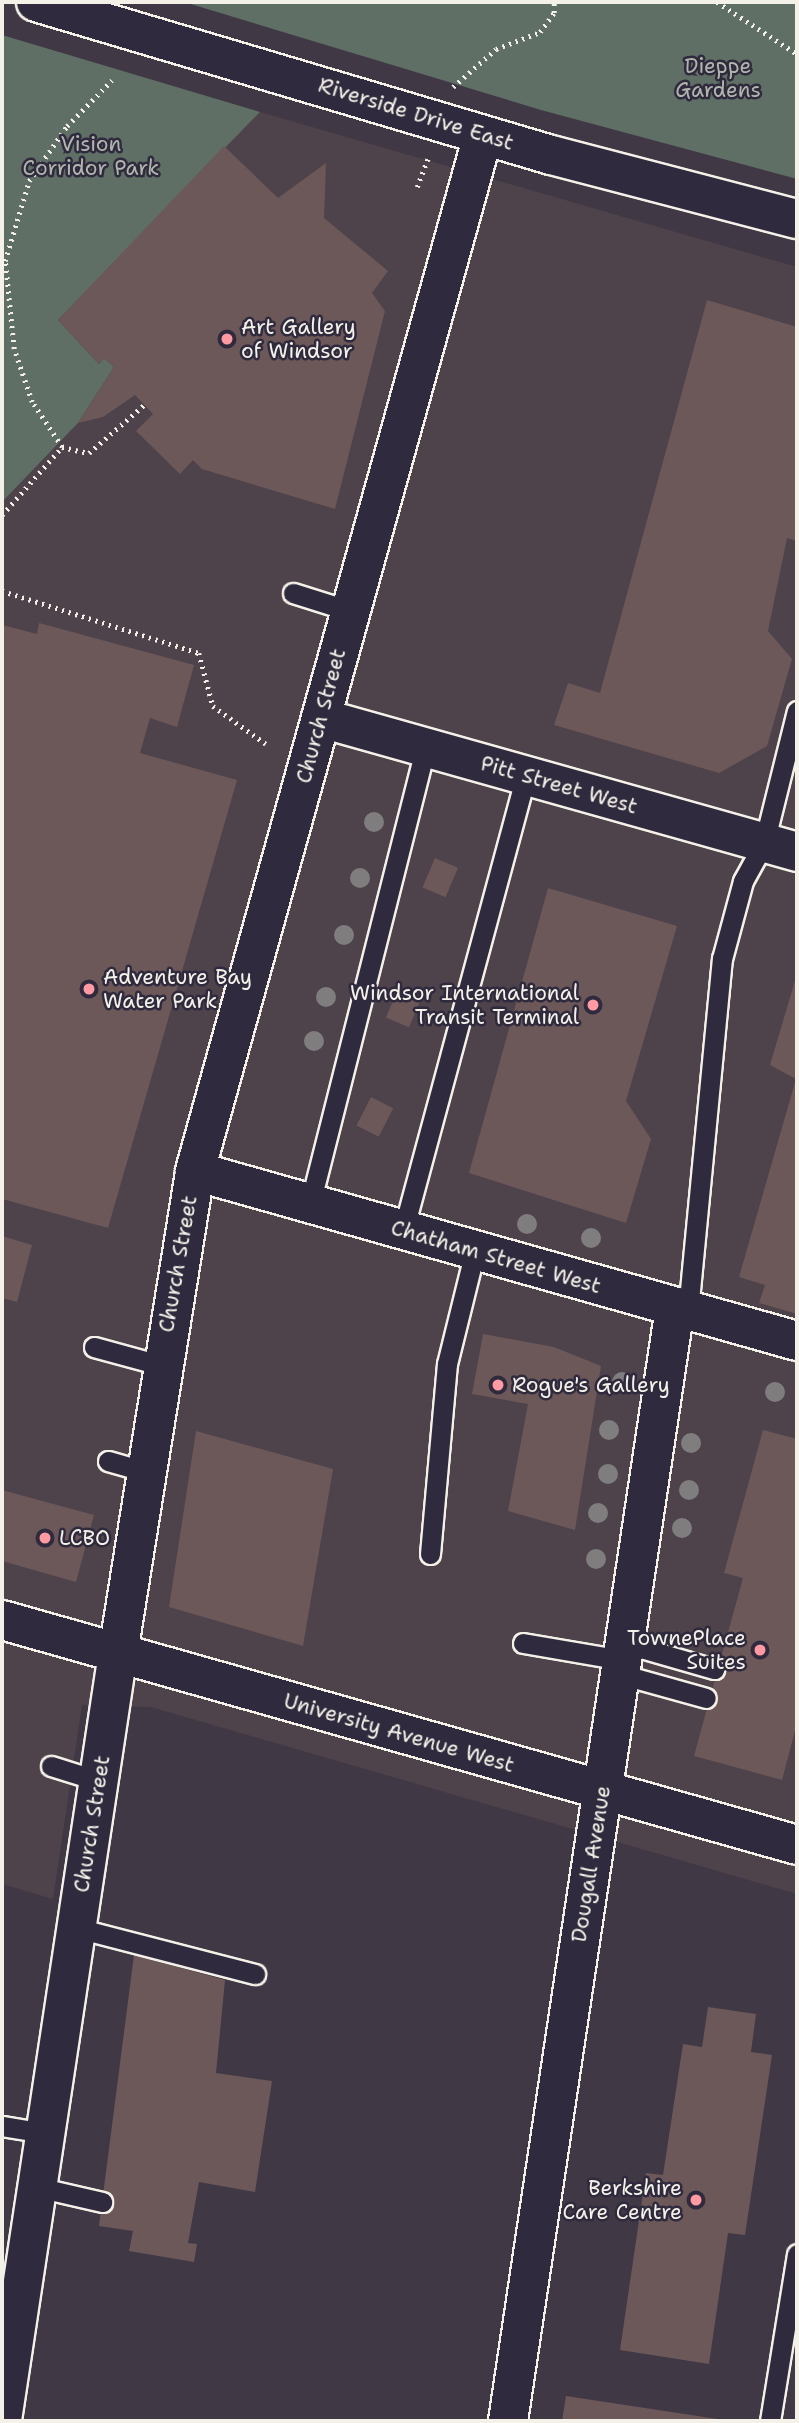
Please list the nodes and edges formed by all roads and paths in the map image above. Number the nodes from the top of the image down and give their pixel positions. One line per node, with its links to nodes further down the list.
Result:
1 (36, 2): 7 (street, Riverside Drive East)
2 (554, 2): 5 (path)
3 (717, 2): 4 (path)
4 (797, 54)
5 (456, 79)
6 (112, 80): 9 (path)
7 (483, 135): 8 (street, Riverside Drive East); 16 (street, Church Street)
8 (797, 219)
9 (4, 261): 10 (path)
10 (3, 293): 12 (path)
11 (144, 405): 12 (path)
12 (62, 447): 13 (path)
13 (2, 515)
14 (2, 591): 19 (path)
15 (293, 593): 16 (lane)
16 (350, 611): 18 (street, Church Street)
17 (797, 711): 22 (lane)
18 (321, 718): 20 (street, Pitt Street West); 23 (street, Church Street)
19 (266, 744)
20 (426, 747): 21 (street, Pitt Street West); 24 (lane)
21 (526, 776): 22 (street, Pitt Street West); 25 (lane)
22 (780, 847): 27 (lane)
23 (195, 1171): 24 (street, Chatham Street West); 30 (street, Church Street)
24 (310, 1204): 25 (street, Chatham Street West)
25 (403, 1231): 26 (street, Chatham Street West)
26 (475, 1251): 27 (street, Chatham Street West); 33 (lane)
27 (682, 1309): 28 (street, Chatham Street West); 37 (street, Dougall Avenue)
28 (797, 1341)
29 (94, 1347): 30 (lane)
30 (160, 1365): 32 (street, Church Street)
31 (108, 1461): 32 (lane)
32 (144, 1471): 36 (street, Church Street)
33 (430, 1554)
34 (2, 1620): 36 (street, University Avenue West)
35 (523, 1643): 37 (lane)
36 (118, 1653): 41 (street, Church Street); 42 (street, University Avenue West)
37 (622, 1659): 38 (lane); 39 (lane); 42 (street, Dougall Avenue)
38 (714, 1669)
39 (706, 1698)
40 (51, 1766): 41 (lane)
41 (99, 1781): 44 (street, Church Street)
42 (602, 1790): 43 (street, University Avenue West); 52 (street, Dougall Avenue)
43 (797, 1845)
44 (77, 1928): 45 (lane); 47 (street, Church Street)
45 (255, 1974)
46 (2, 2126): 47 (lane)
47 (45, 2133): 48 (street, Church Street)
48 (37, 2188): 49 (lane); 51 (street, Church Street)
49 (102, 2202)
50 (797, 2254): 53 (lane)
51 (2, 2420)
52 (508, 2421)
53 (770, 2421)

